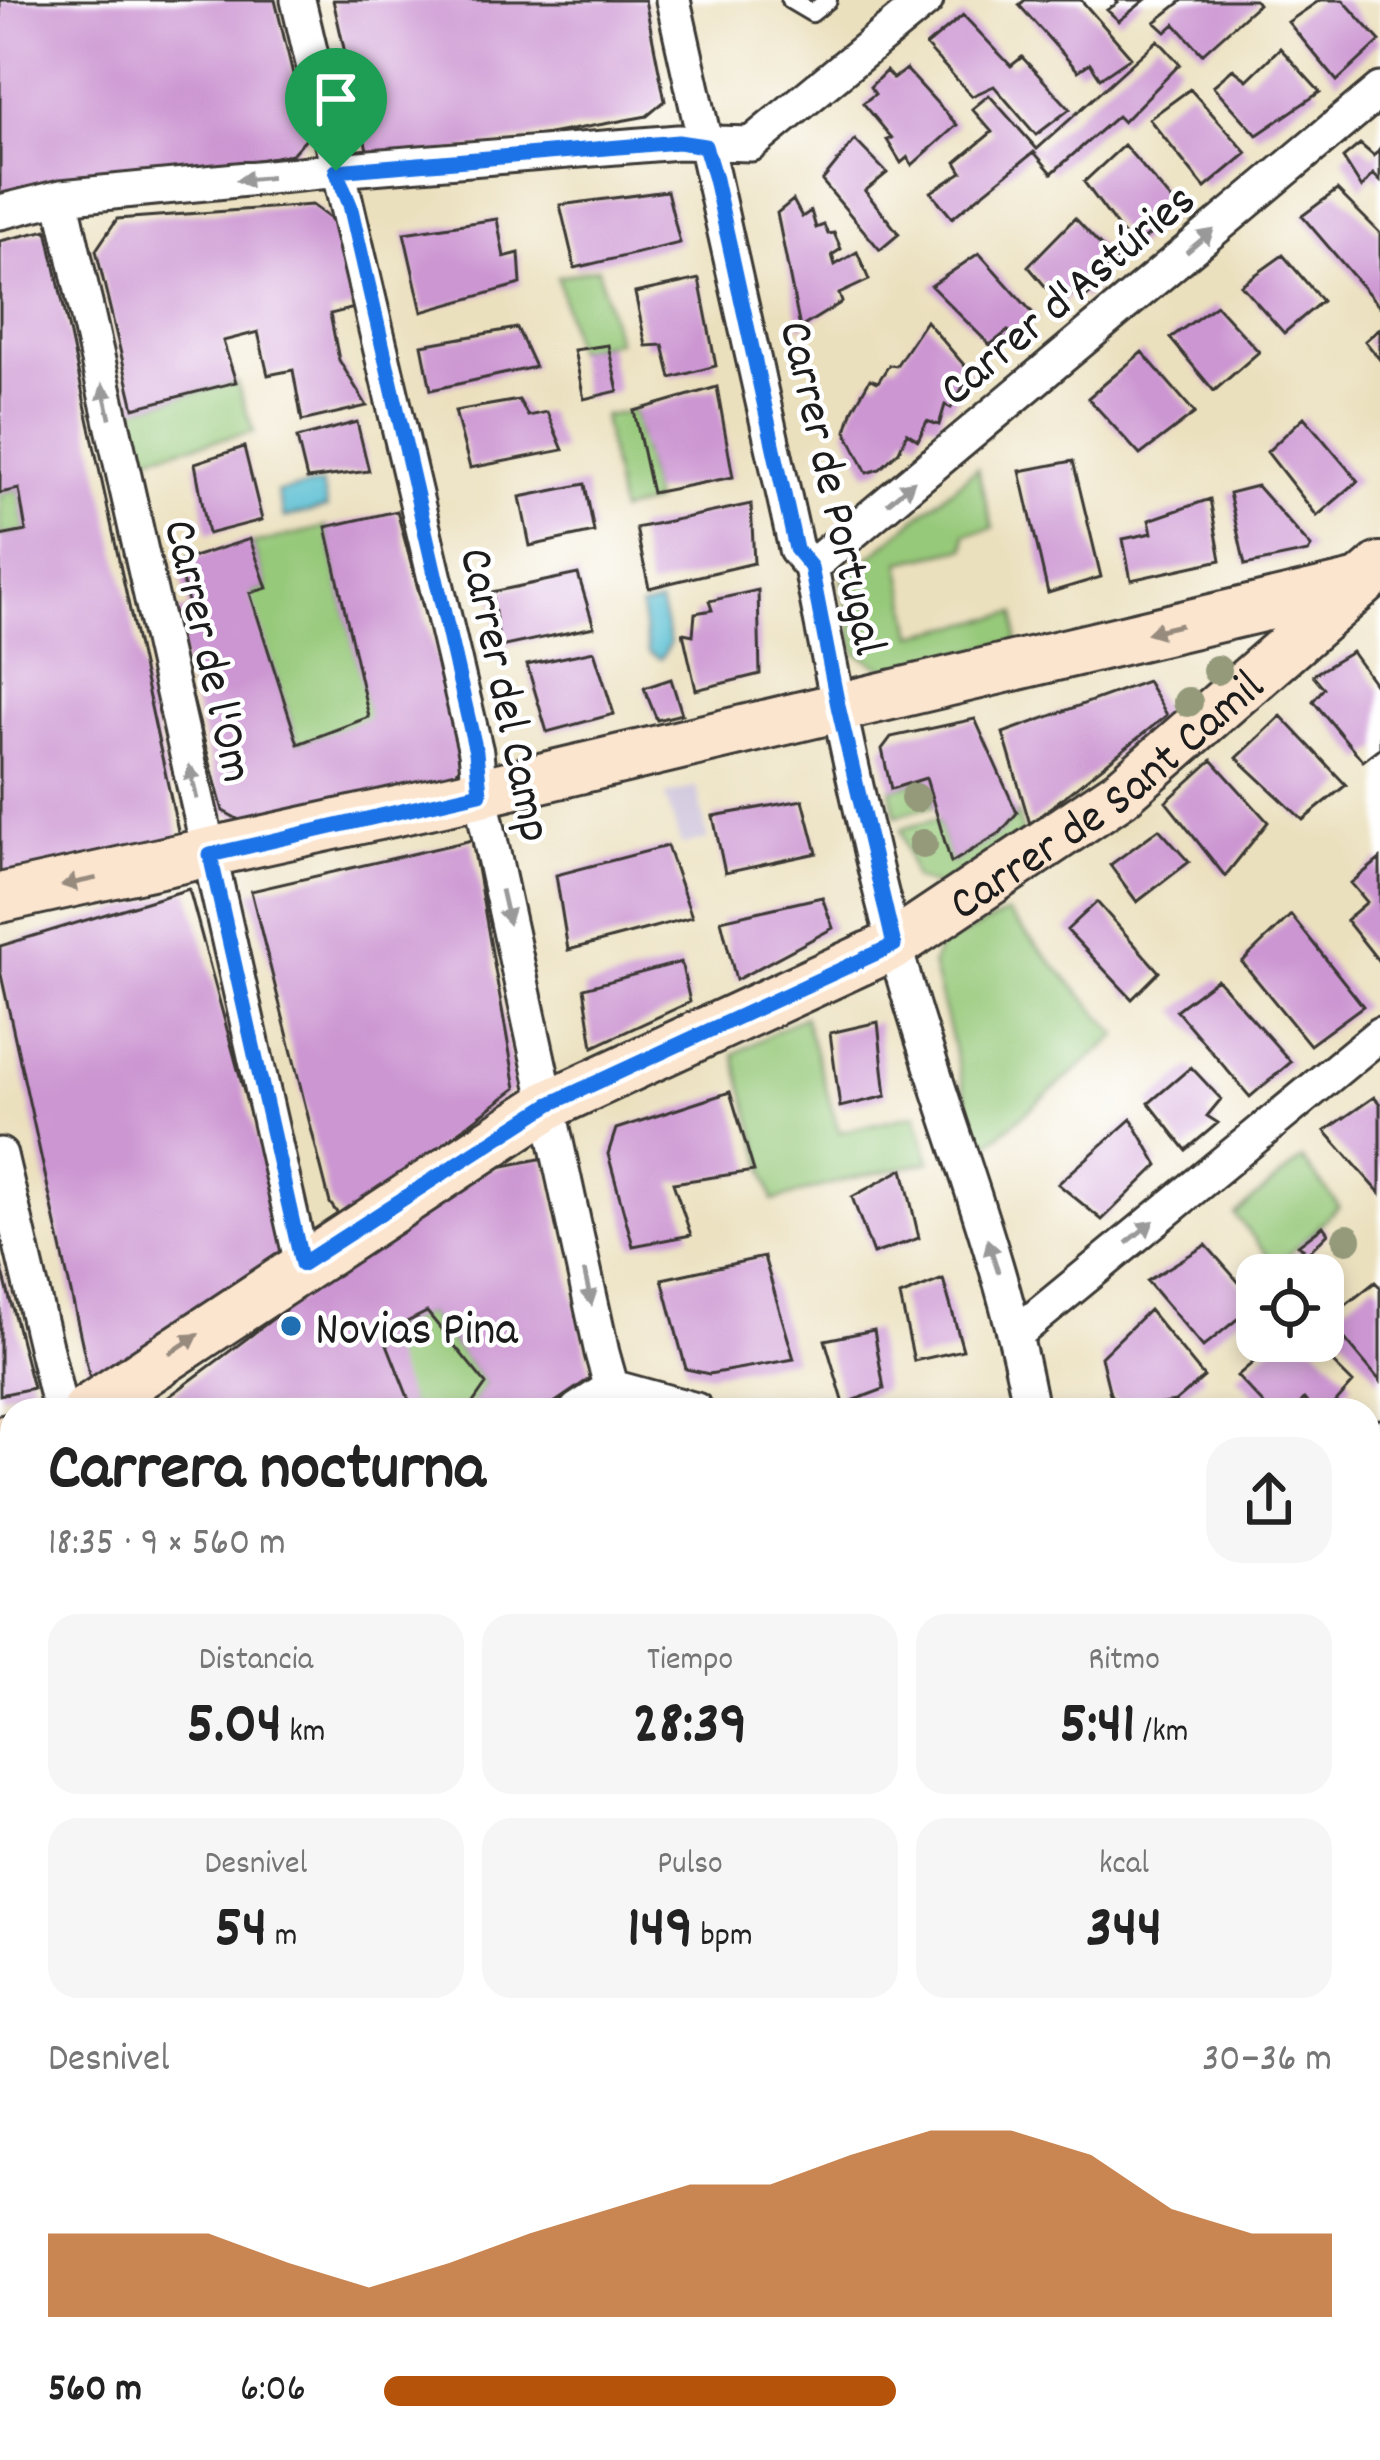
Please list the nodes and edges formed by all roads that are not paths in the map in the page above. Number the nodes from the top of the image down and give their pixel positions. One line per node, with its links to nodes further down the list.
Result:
1 (298, 0): 8 (street, Carrer del Camp)
2 (674, 0): 7 (street, Carrer de Portugal)
3 (790, 0): 4 (lane)
4 (828, 0)
5 (926, 0): 7 (street)
6 (1380, 90): 11 (street, Carrer d'Astúries, one-way to 6)
7 (705, 146): 8 (street); 11 (street, Carrer de Portugal)
8 (336, 171): 9 (street, one-way to 9); 16 (street, Carrer del Camp)
9 (61, 197): 10 (street); 17 (street, Carrer de l'Om, one-way to 9)
10 (0, 212)
11 (811, 567): 15 (street, Carrer de Portugal)
12 (1370, 575): 13 (street); 14 (street, Carrer de Sant Camil)
13 (1232, 614): 14 (street); 15 (street, one-way to 15)
14 (1260, 671): 19 (street, Carrer de Sant Camil)
15 (838, 706): 16 (street); 19 (street, Carrer de Portugal)
16 (480, 793): 17 (street); 21 (street, Carrer del Camp, one-way to 21)
17 (210, 855): 18 (street, one-way to 18); 23 (street, Carrer de l'Om)
18 (0, 898)
19 (894, 945): 21 (street, Carrer de Sant Camil); 24 (street, Carrer de Portugal, one-way to 19)
20 (1380, 1034): 24 (street, one-way to 20)
21 (550, 1104): 23 (street, Carrer de Sant Camil); 27 (street, Carrer del Camp, one-way to 27)
22 (0, 1155): 25 (street)
23 (302, 1264): 26 (street, Carrer de Sant Camil, one-way to 23)
24 (1017, 1333): 28 (street, Carrer de Portugal)
25 (56, 1398)
26 (106, 1398)
27 (615, 1398)
28 (1029, 1398)

